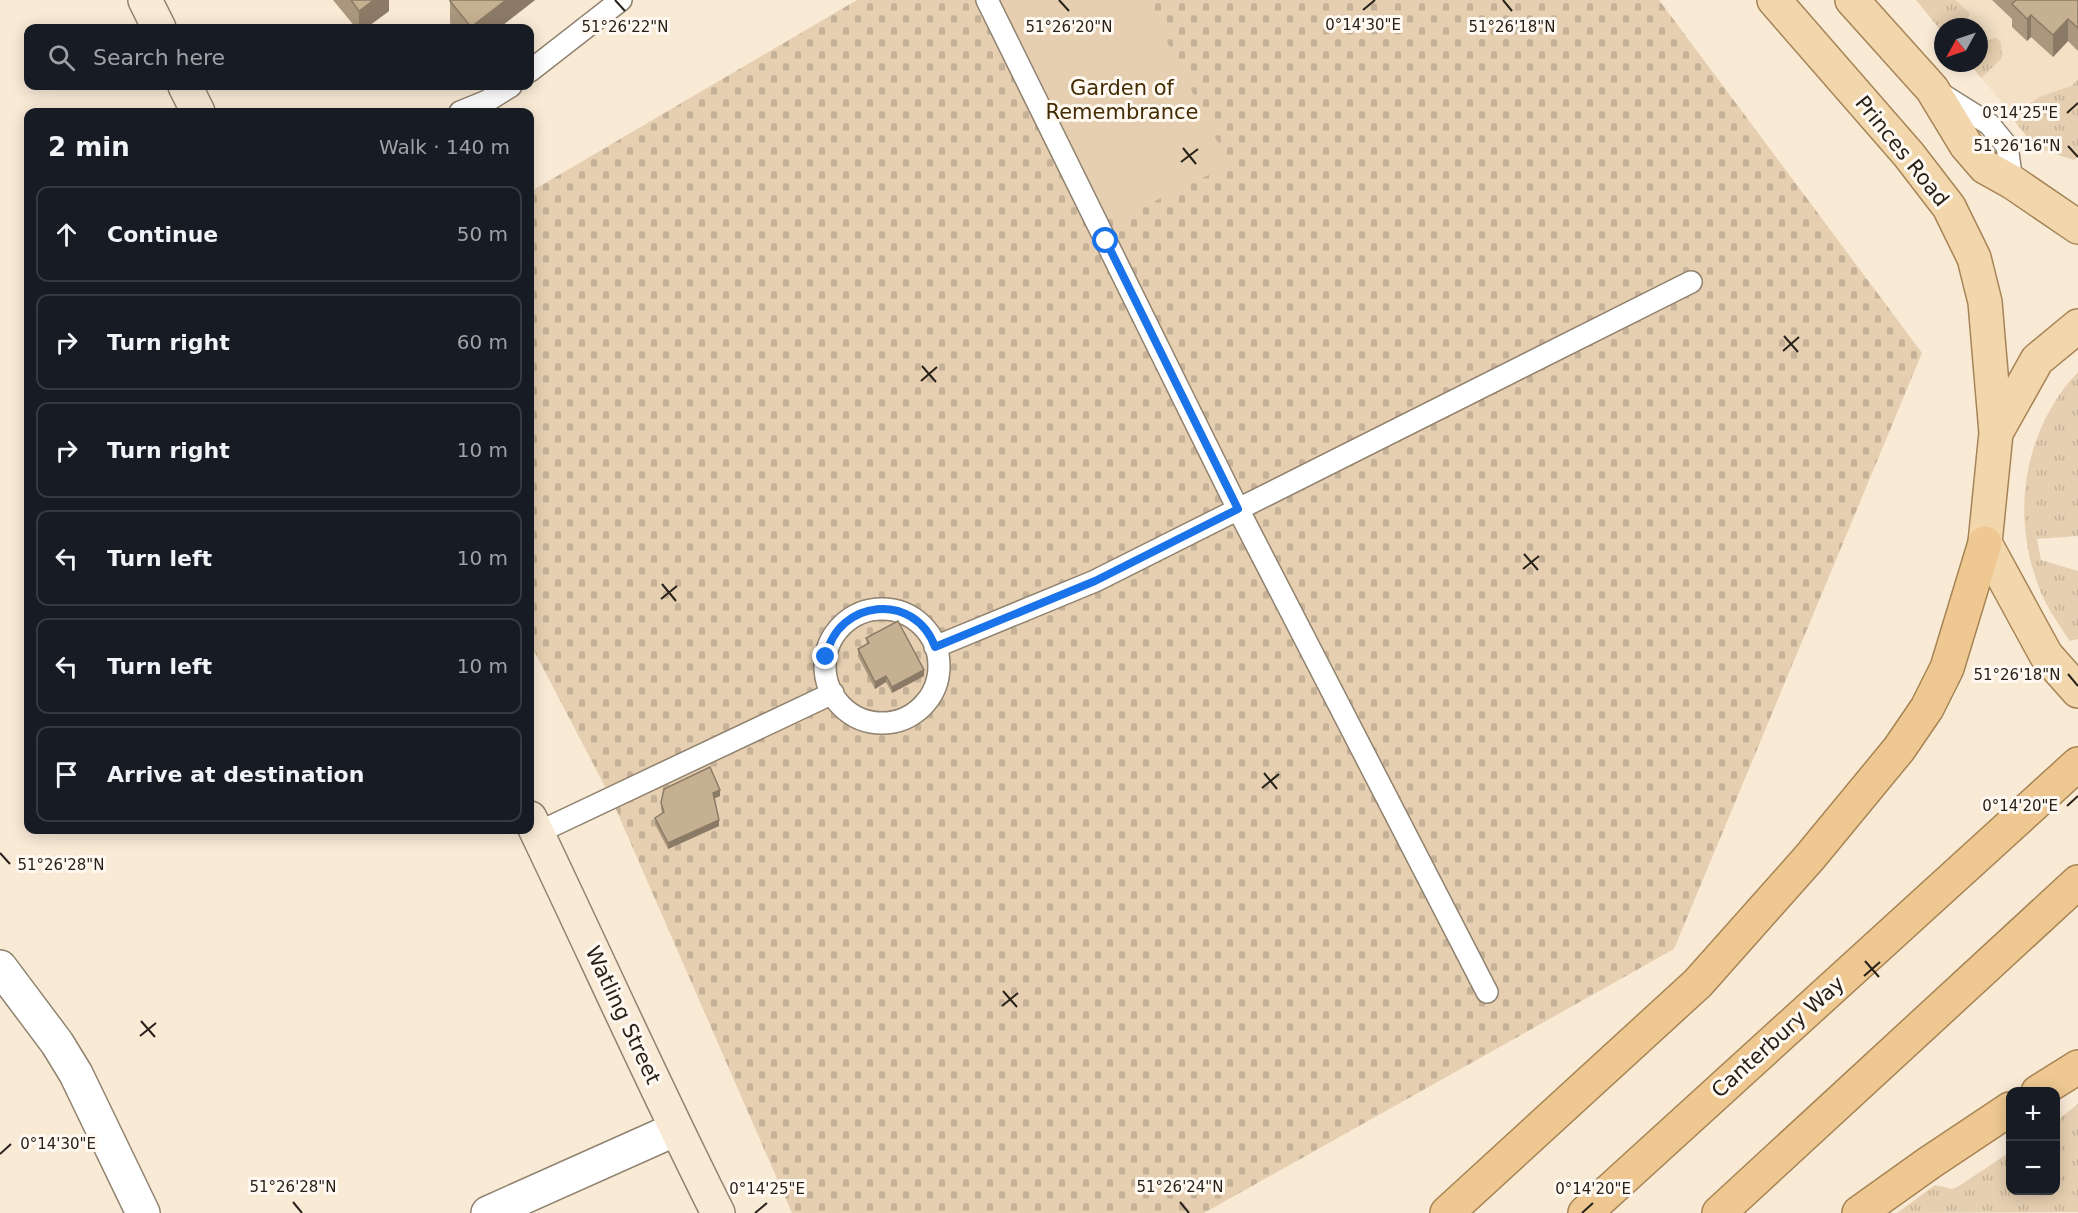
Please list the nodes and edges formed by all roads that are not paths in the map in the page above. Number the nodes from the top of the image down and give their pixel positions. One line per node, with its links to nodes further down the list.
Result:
1 (145, 0): 6 (main road)
2 (621, 0): 7 (lane)
3 (987, 0): 16 (lane)
4 (1774, 0): 15 (main road, Princes Road)
5 (1852, 0): 12 (main road)
6 (157, 24)
7 (534, 68)
8 (187, 90): 10 (main road)
9 (505, 90): 11 (lane)
10 (196, 108)
11 (470, 108)
12 (2078, 226)
13 (1691, 282): 16 (lane)
14 (2078, 326): 15 (main road)
15 (1996, 433): 17 (main road)
16 (1238, 509): 18 (lane); 26 (lane)
17 (1985, 543): 19 (main road); 34 (highway)
18 (935, 647): 20 (lane); 20 (lane)
19 (2078, 691)
20 (833, 693): 22 (lane)
21 (2078, 764): 35 (highway, Canterbury Way)
22 (534, 825)
23 (534, 827): 30 (main road, Watling Street)
24 (2078, 882): 36 (highway)
25 (0, 967): 31 (street)
26 (1487, 992)
27 (2078, 1066): 28 (highway)
28 (2046, 1087)
29 (2006, 1112): 37 (highway)
30 (676, 1129): 32 (street); 33 (main road, Watling Street)
31 (143, 1213)
32 (488, 1213)
33 (718, 1213)
34 (1447, 1213)
35 (1585, 1213)
36 (1719, 1213)
37 (1859, 1213)

